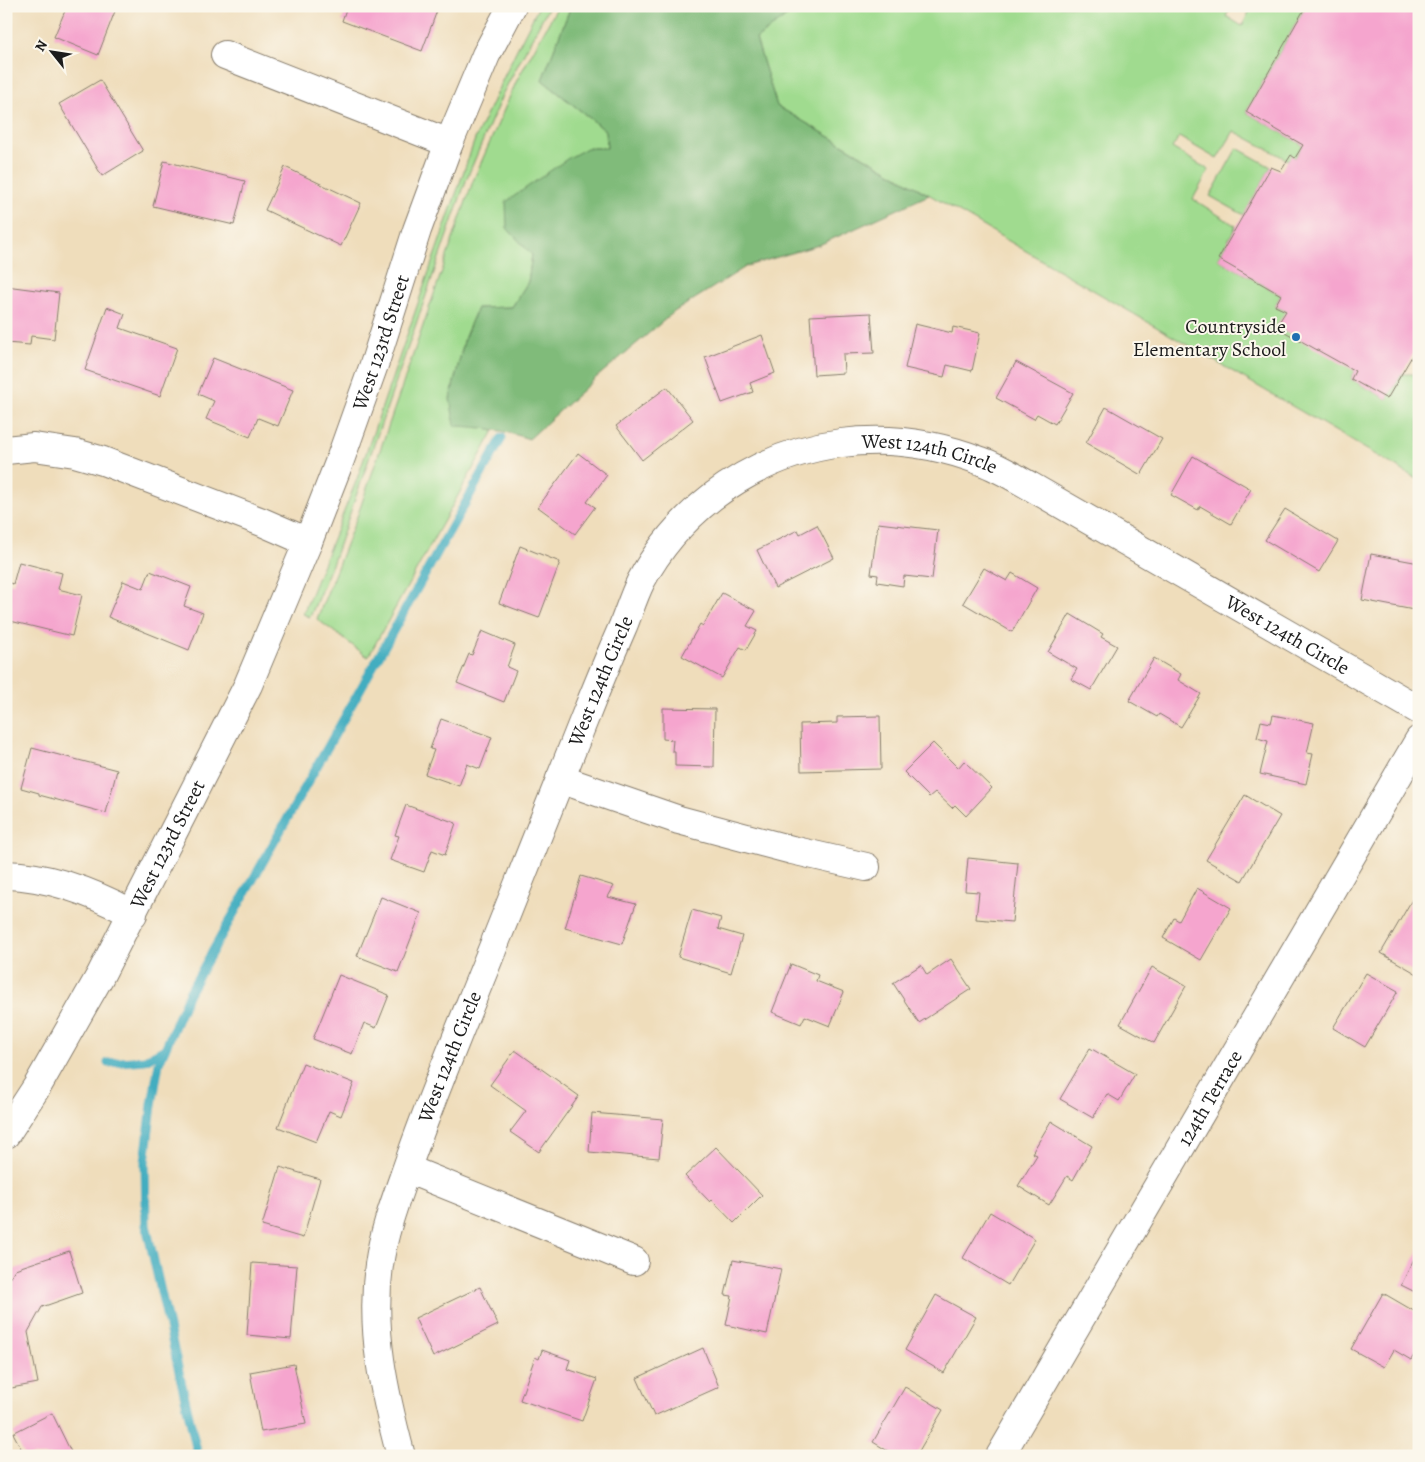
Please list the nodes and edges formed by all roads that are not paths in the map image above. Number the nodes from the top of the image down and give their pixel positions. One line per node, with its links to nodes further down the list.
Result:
1 (512, 6): 3 (street, West 123rd Street)
2 (225, 55): 3 (street)
3 (449, 143): 5 (street, West 123rd Street)
4 (6, 450): 5 (street)
5 (308, 542): 11 (street, West 123rd Street)
6 (1419, 710): 8 (street, West 124th Circle)
7 (1419, 740): 16 (street, 124th Terrace)
8 (560, 779): 9 (street); 13 (street, West 124th Circle)
9 (866, 867)
10 (6, 875): 11 (street)
11 (133, 914): 12 (street, West 123rd Street)
12 (6, 1134)
13 (407, 1169): 14 (street); 15 (street, West 124th Circle)
14 (634, 1261)
15 (401, 1456)
16 (1000, 1456)

